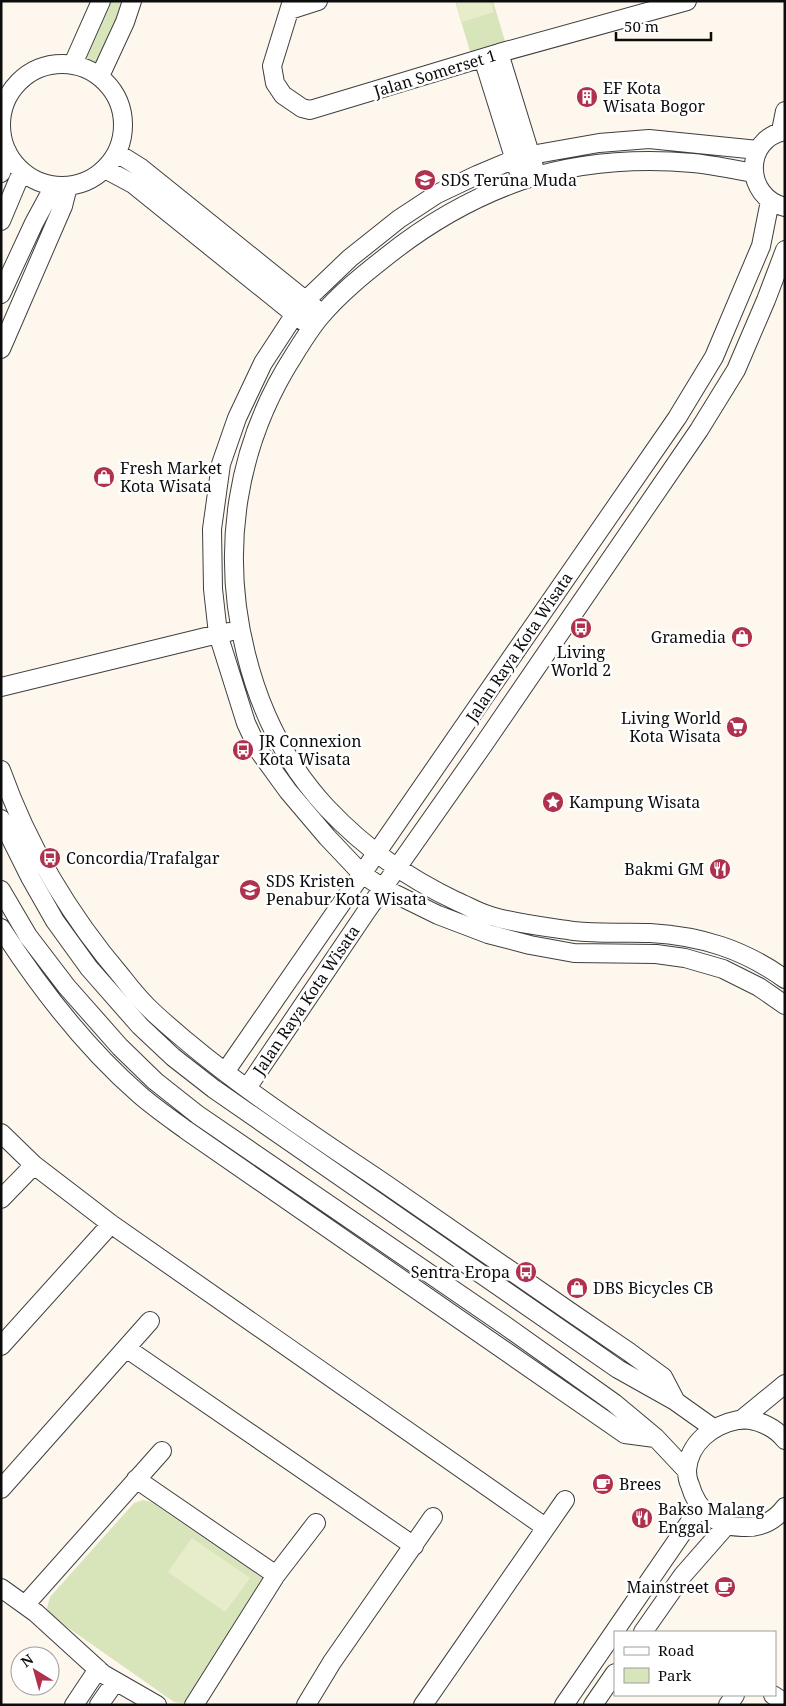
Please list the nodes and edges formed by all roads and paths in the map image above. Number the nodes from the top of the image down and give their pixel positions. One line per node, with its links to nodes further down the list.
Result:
1 (101, 1): 7 (street)
2 (132, 1): 8 (street)
3 (318, 1): 5 (street)
4 (687, 1): 6 (street, Jalan Somerset 1)
5 (291, 6): 6 (street, Jalan Somerset 1)
6 (491, 56): 14 (street)
7 (73, 64): 8 (street); 12 (street)
8 (100, 76): 13 (street)
9 (785, 111): 10 (street)
10 (783, 131): 11 (street)
11 (758, 150): 14 (street); 18 (street)
12 (7, 151): 16 (street); 17 (street)
13 (117, 153): 15 (street); 25 (street)
14 (523, 157): 19 (street); 25 (street)
15 (105, 169): 20 (street); 25 (street)
16 (22, 171): 20 (street); 22 (street)
17 (1, 173)
18 (753, 173): 19 (street); 21 (street)
19 (529, 179): 26 (street)
20 (61, 186): 24 (street); 27 (street)
21 (778, 204): 28 (street, Jalan Raya Kota Wisata)
22 (1, 221)
23 (785, 250): 29 (street, Jalan Raya Kota Wisata)
24 (1, 294)
25 (300, 308): 26 (street); 31 (street)
26 (317, 321): 30 (street)
27 (1, 348)
28 (608, 517): 29 (street); 35 (street, Jalan Raya Kota Wisata)
29 (629, 531): 36 (street, Jalan Raya Kota Wisata)
30 (240, 631): 31 (street); 35 (street)
31 (218, 634): 32 (street); 37 (street)
32 (1, 687)
33 (1, 770): 39 (street)
34 (1, 819): 38 (street)
35 (376, 854): 36 (street); 37 (street, Jalan Raya Kota Wisata)
36 (397, 867): 40 (street, Jalan Raya Kota Wisata); 43 (street)
37 (362, 874): 40 (street); 47 (street, Jalan Raya Kota Wisata)
38 (30, 877): 39 (street); 59 (street)
39 (57, 887): 47 (street)
40 (383, 888): 45 (street); 48 (street, Jalan Raya Kota Wisata)
41 (1, 890): 44 (street)
42 (1, 928): 46 (street)
43 (785, 979)
44 (67, 987): 46 (street); 50 (street)
45 (785, 1005)
46 (65, 1016): 51 (street)
47 (225, 1072): 48 (street)
48 (247, 1088): 59 (street)
49 (1, 1133): 52 (street)
50 (240, 1143): 51 (street); 62 (street)
51 (211, 1147): 62 (street)
52 (34, 1165): 53 (street); 54 (street)
53 (1, 1199)
54 (111, 1224): 56 (street); 75 (street)
55 (150, 1321): 57 (street)
56 (1, 1346)
57 (126, 1348): 67 (street); 76 (street)
58 (785, 1384): 60 (street)
59 (675, 1401): 61 (street)
60 (742, 1420): 61 (street); 63 (street)
61 (713, 1428): 65 (street)
62 (656, 1438): 65 (street)
63 (785, 1440)
64 (162, 1451): 66 (street)
65 (687, 1471): 69 (street)
66 (136, 1480): 77 (street); 79 (street)
67 (1, 1489)
68 (565, 1500): 75 (street)
69 (700, 1507): 73 (street); 80 (street)
70 (785, 1507): 74 (street)
71 (433, 1517): 76 (street)
72 (316, 1523): 77 (street)
73 (726, 1526): 74 (street); 81 (street)
74 (778, 1526)
75 (545, 1527): 93 (street)
76 (414, 1546): 92 (street)
77 (276, 1575): 91 (street)
78 (1, 1588): 79 (street)
79 (25, 1605): 83 (street)
80 (615, 1631)
81 (644, 1631)
82 (614, 1632): 94 (street)
83 (98, 1669): 85 (street); 88 (street)
84 (614, 1674): 95 (street)
85 (114, 1682): 89 (street); 90 (street)
86 (774, 1696): 87 (street)
87 (785, 1703)
88 (74, 1705)
89 (99, 1705)
90 (157, 1705)
91 (194, 1705)
92 (306, 1705)
93 (423, 1705)
94 (564, 1705)
95 (593, 1705)

